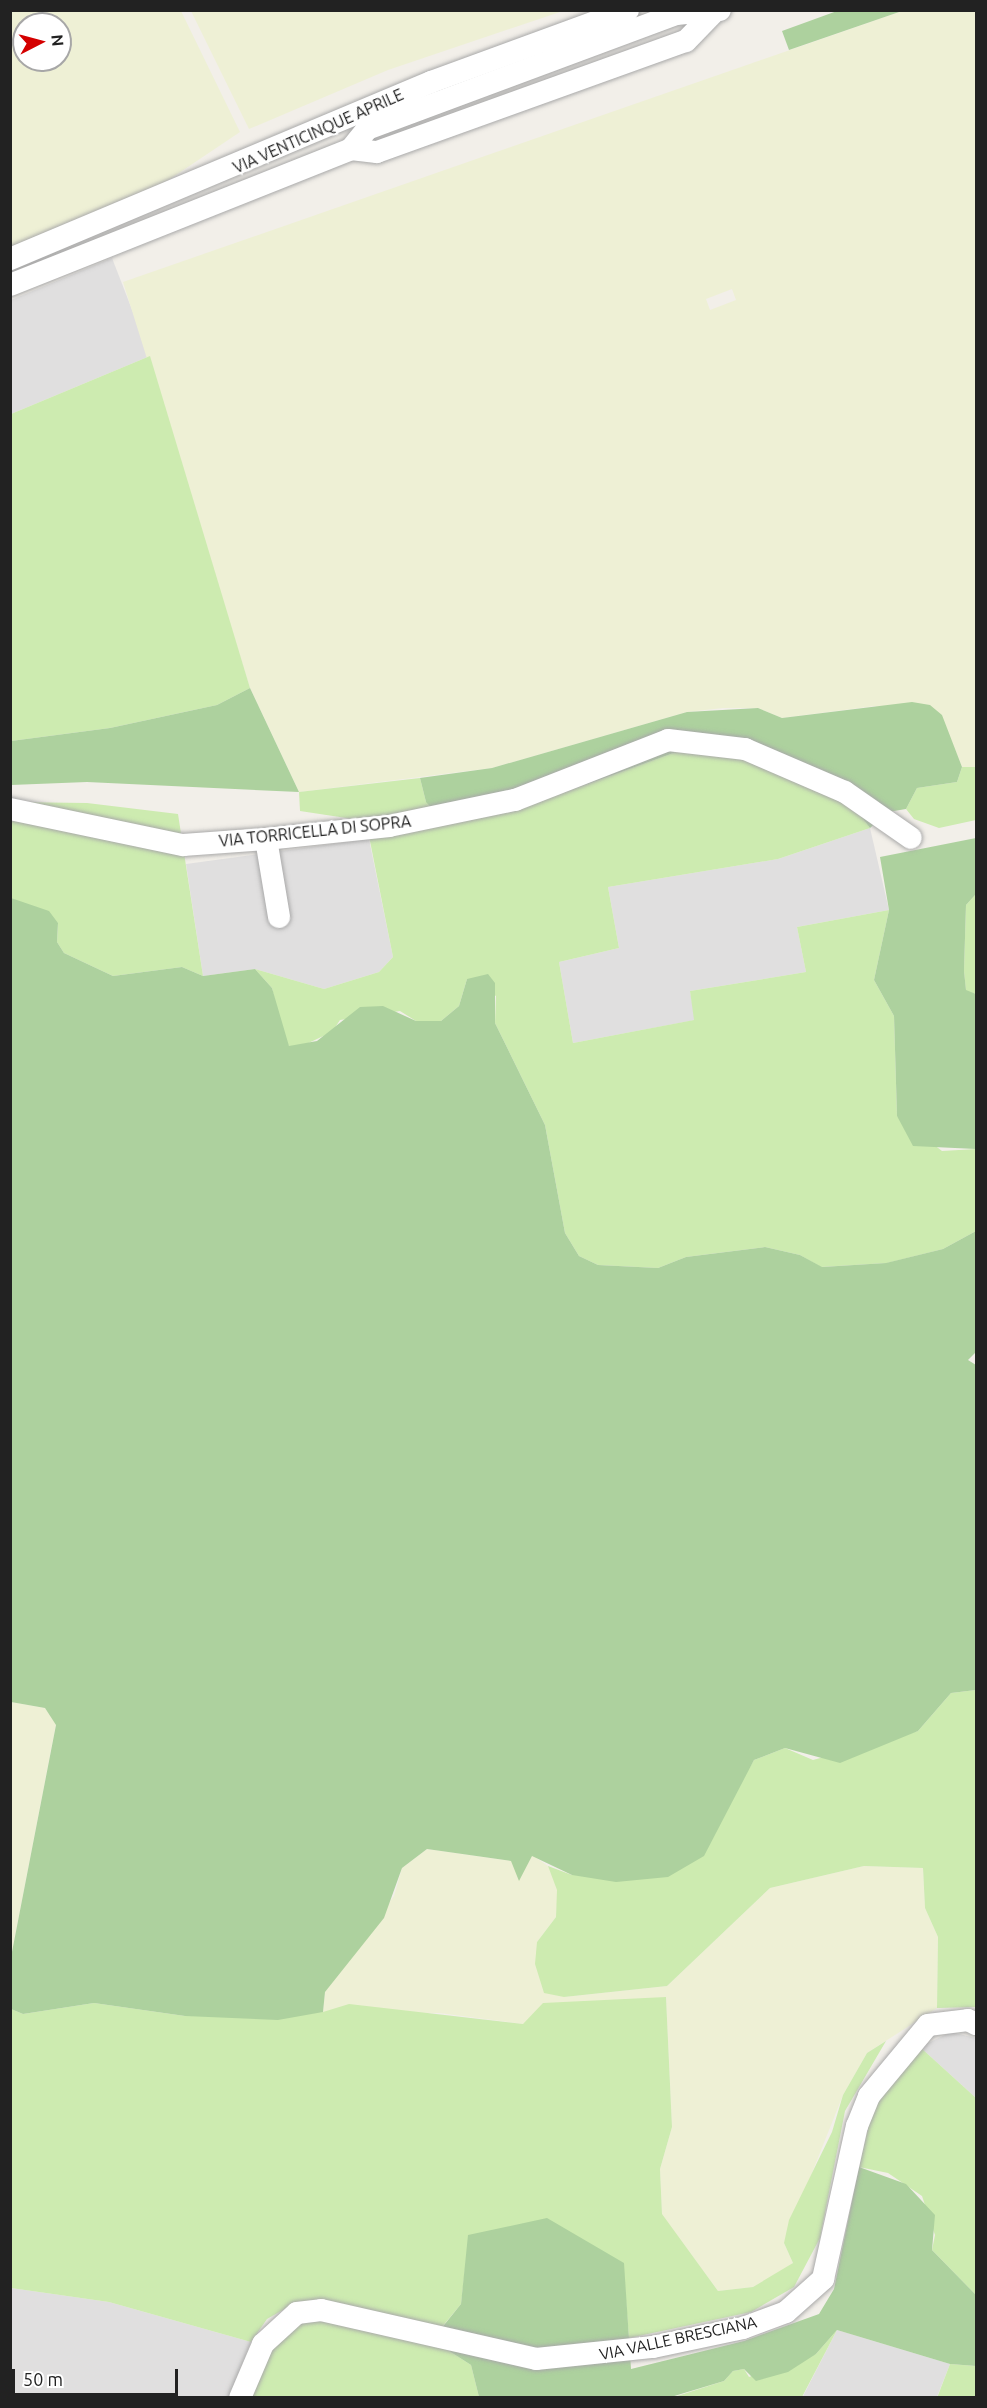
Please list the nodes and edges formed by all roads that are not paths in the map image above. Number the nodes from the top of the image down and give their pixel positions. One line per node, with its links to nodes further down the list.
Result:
1 (628, 10): 3 (street, VIA VENTICINQUE APRILE)
2 (716, 12): 4 (street, VIA VENTICINQUE APRILE)
3 (10, 259)
4 (10, 285)
5 (10, 809): 7 (street, VIA TORRICELLA DI SOPRA)
6 (911, 838): 7 (street, VIA TORRICELLA DI SOPRA)
7 (266, 839): 8 (street)
8 (279, 917)
9 (976, 2024): 10 (street, VIA VALLE BRESCIANA)
10 (240, 2397)

